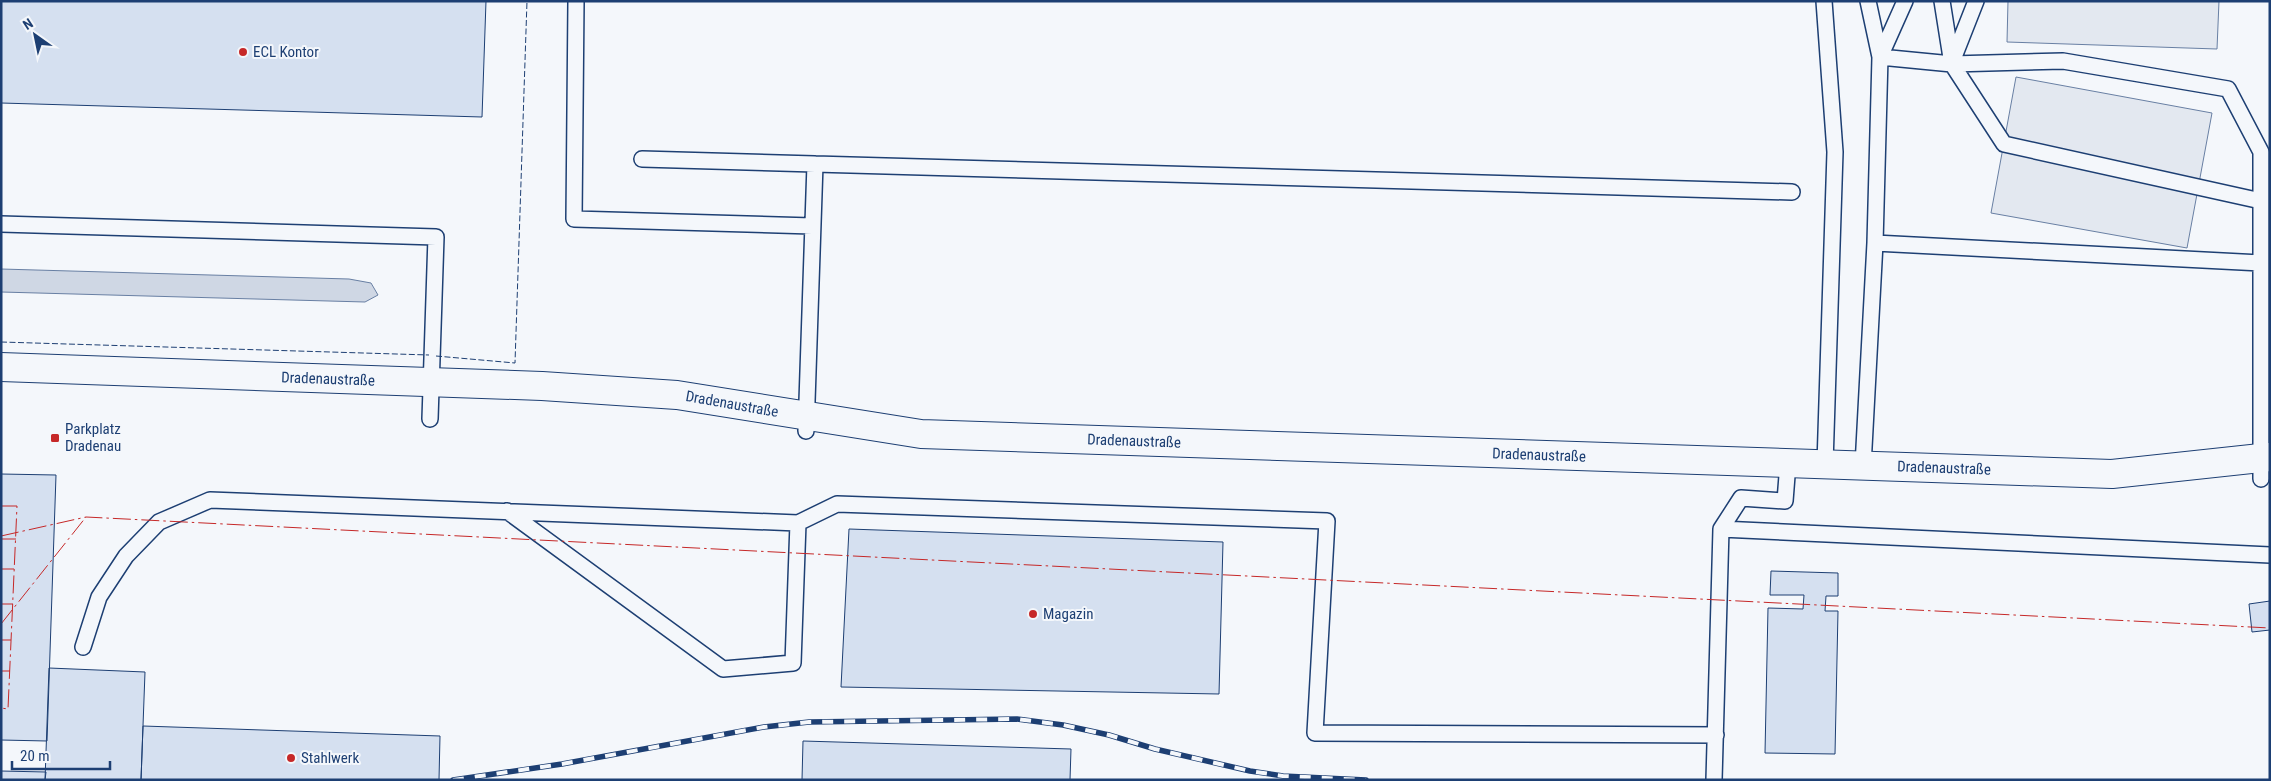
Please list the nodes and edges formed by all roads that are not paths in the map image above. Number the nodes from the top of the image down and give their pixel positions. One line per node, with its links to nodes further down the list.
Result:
1 (576, 1): 14 (lane)
2 (1824, 1): 22 (lane)
3 (1868, 1): 7 (lane)
4 (1905, 1): 7 (lane)
5 (1942, 1): 8 (lane)
6 (1976, 1): 8 (lane)
7 (1880, 57): 8 (lane); 15 (lane)
8 (1952, 64): 12 (lane); 12 (lane)
9 (642, 159): 10 (lane)
10 (815, 164): 11 (lane); 14 (lane)
11 (1792, 192)
12 (2261, 200): 16 (lane)
13 (1, 224): 18 (lane)
14 (812, 226): 20 (lane)
15 (1875, 243): 16 (lane); 24 (lane)
16 (2261, 263): 23 (lane)
17 (1, 367): 18 (street, Dradenaustraße)
18 (431, 382): 19 (lane); 20 (street, Dradenaustraße)
19 (430, 419)
20 (806, 424): 21 (street, Dradenaustraße)
21 (1788, 463): 22 (street, Dradenaustraße); 27 (lane)
22 (1825, 464): 24 (street, Dradenaustraße)
23 (2264, 465): 24 (street, Dradenaustraße)
24 (1863, 466)
25 (507, 511): 26 (lane); 26 (lane); 29 (lane)
26 (798, 523): 30 (lane)
27 (1721, 529): 28 (lane); 30 (lane)
28 (2270, 555)
29 (83, 648)
30 (1716, 735): 31 (lane)
31 (1714, 780)

